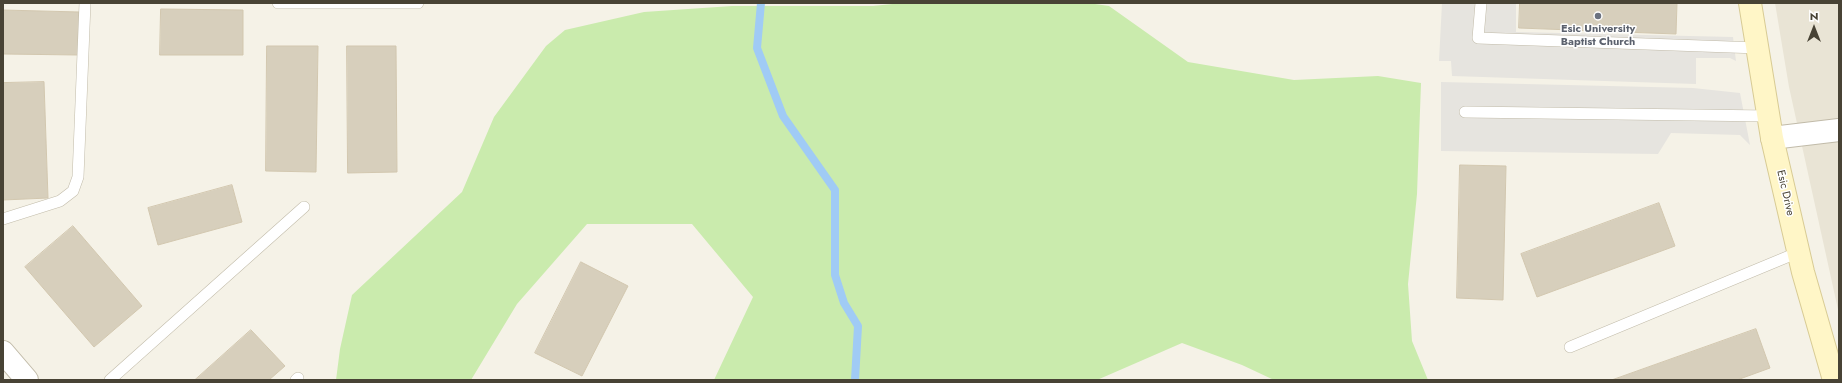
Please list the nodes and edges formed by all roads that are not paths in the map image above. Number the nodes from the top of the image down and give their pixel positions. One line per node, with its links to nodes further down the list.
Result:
1 (85, 3): 12 (lane)
2 (278, 3): 3 (lane)
3 (418, 3)
4 (1481, 3): 6 (lane)
5 (1750, 3): 6 (street, Esic Drive)
6 (1758, 48): 8 (street, Esic Drive)
7 (1465, 112): 8 (lane)
8 (1768, 116): 10 (street, Esic Drive)
9 (1839, 130): 10 (street)
10 (1772, 138): 13 (street, Esic Drive)
11 (304, 207): 17 (lane)
12 (3, 219)
13 (1798, 252): 14 (lane); 18 (street, Esic Drive)
14 (1570, 347)
15 (3, 352): 16 (street)
16 (27, 380)
17 (110, 380)
18 (1834, 380)

